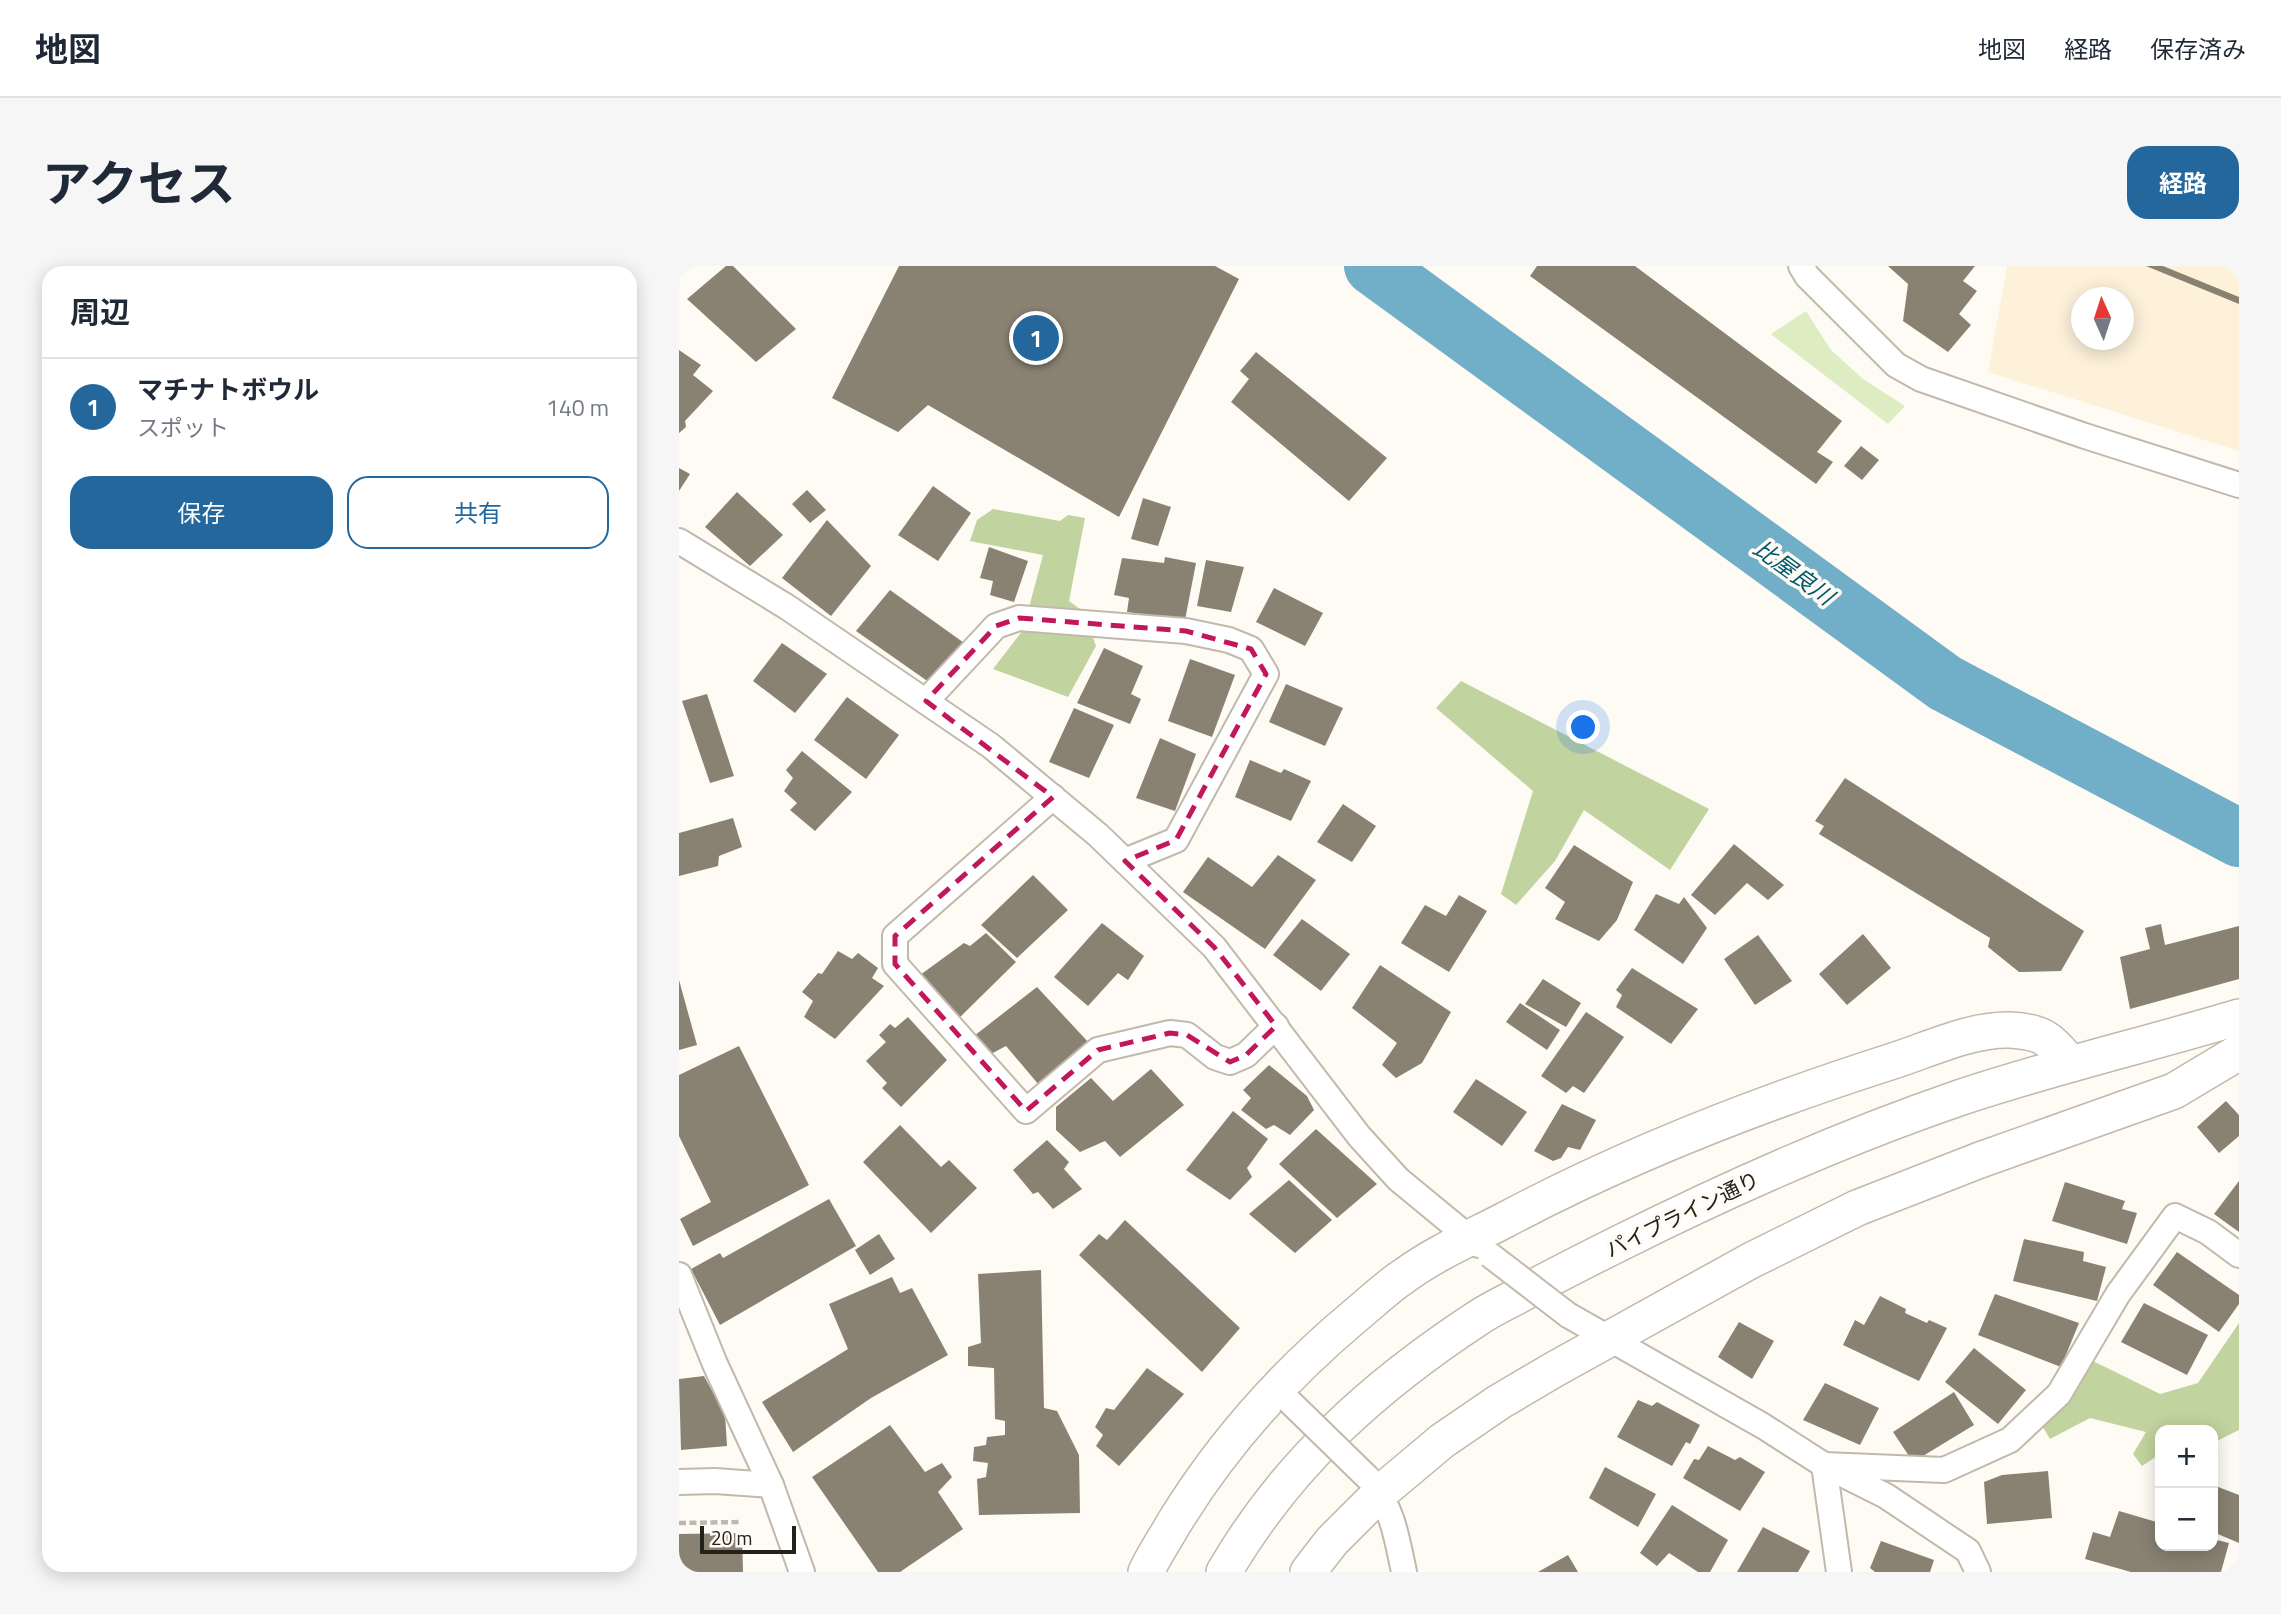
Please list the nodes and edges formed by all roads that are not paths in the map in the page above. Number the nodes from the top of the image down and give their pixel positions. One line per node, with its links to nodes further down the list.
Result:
1 (1801, 266): 2 (street)
2 (2239, 485)
3 (679, 541): 4 (street)
4 (926, 701): 5 (street); 6 (street)
5 (1053, 797): 6 (street); 8 (street)
6 (1125, 861): 8 (street)
7 (2239, 1017): 10 (main road, パイプライン通り)
8 (1276, 1026): 11 (street)
9 (2239, 1052): 14 (main road)
10 (2071, 1064): 11 (main road); 22 (main road, パイプライン通り)
11 (1480, 1247): 14 (street, bridge); 15 (main road)
12 (2239, 1255): 16 (street)
13 (679, 1275): 18 (street)
14 (1609, 1339): 16 (street); 19 (main road)
15 (1282, 1395): 19 (street, bridge); 21 (main road)
16 (1825, 1465): 25 (street); 26 (street)
17 (679, 1482): 18 (street)
18 (771, 1485): 20 (street)
19 (1374, 1486): 23 (main road); 24 (street)
20 (802, 1572)
21 (1146, 1572)
22 (1224, 1572)
23 (1307, 1572)
24 (1404, 1572)
25 (1839, 1572)
26 (1977, 1572)

